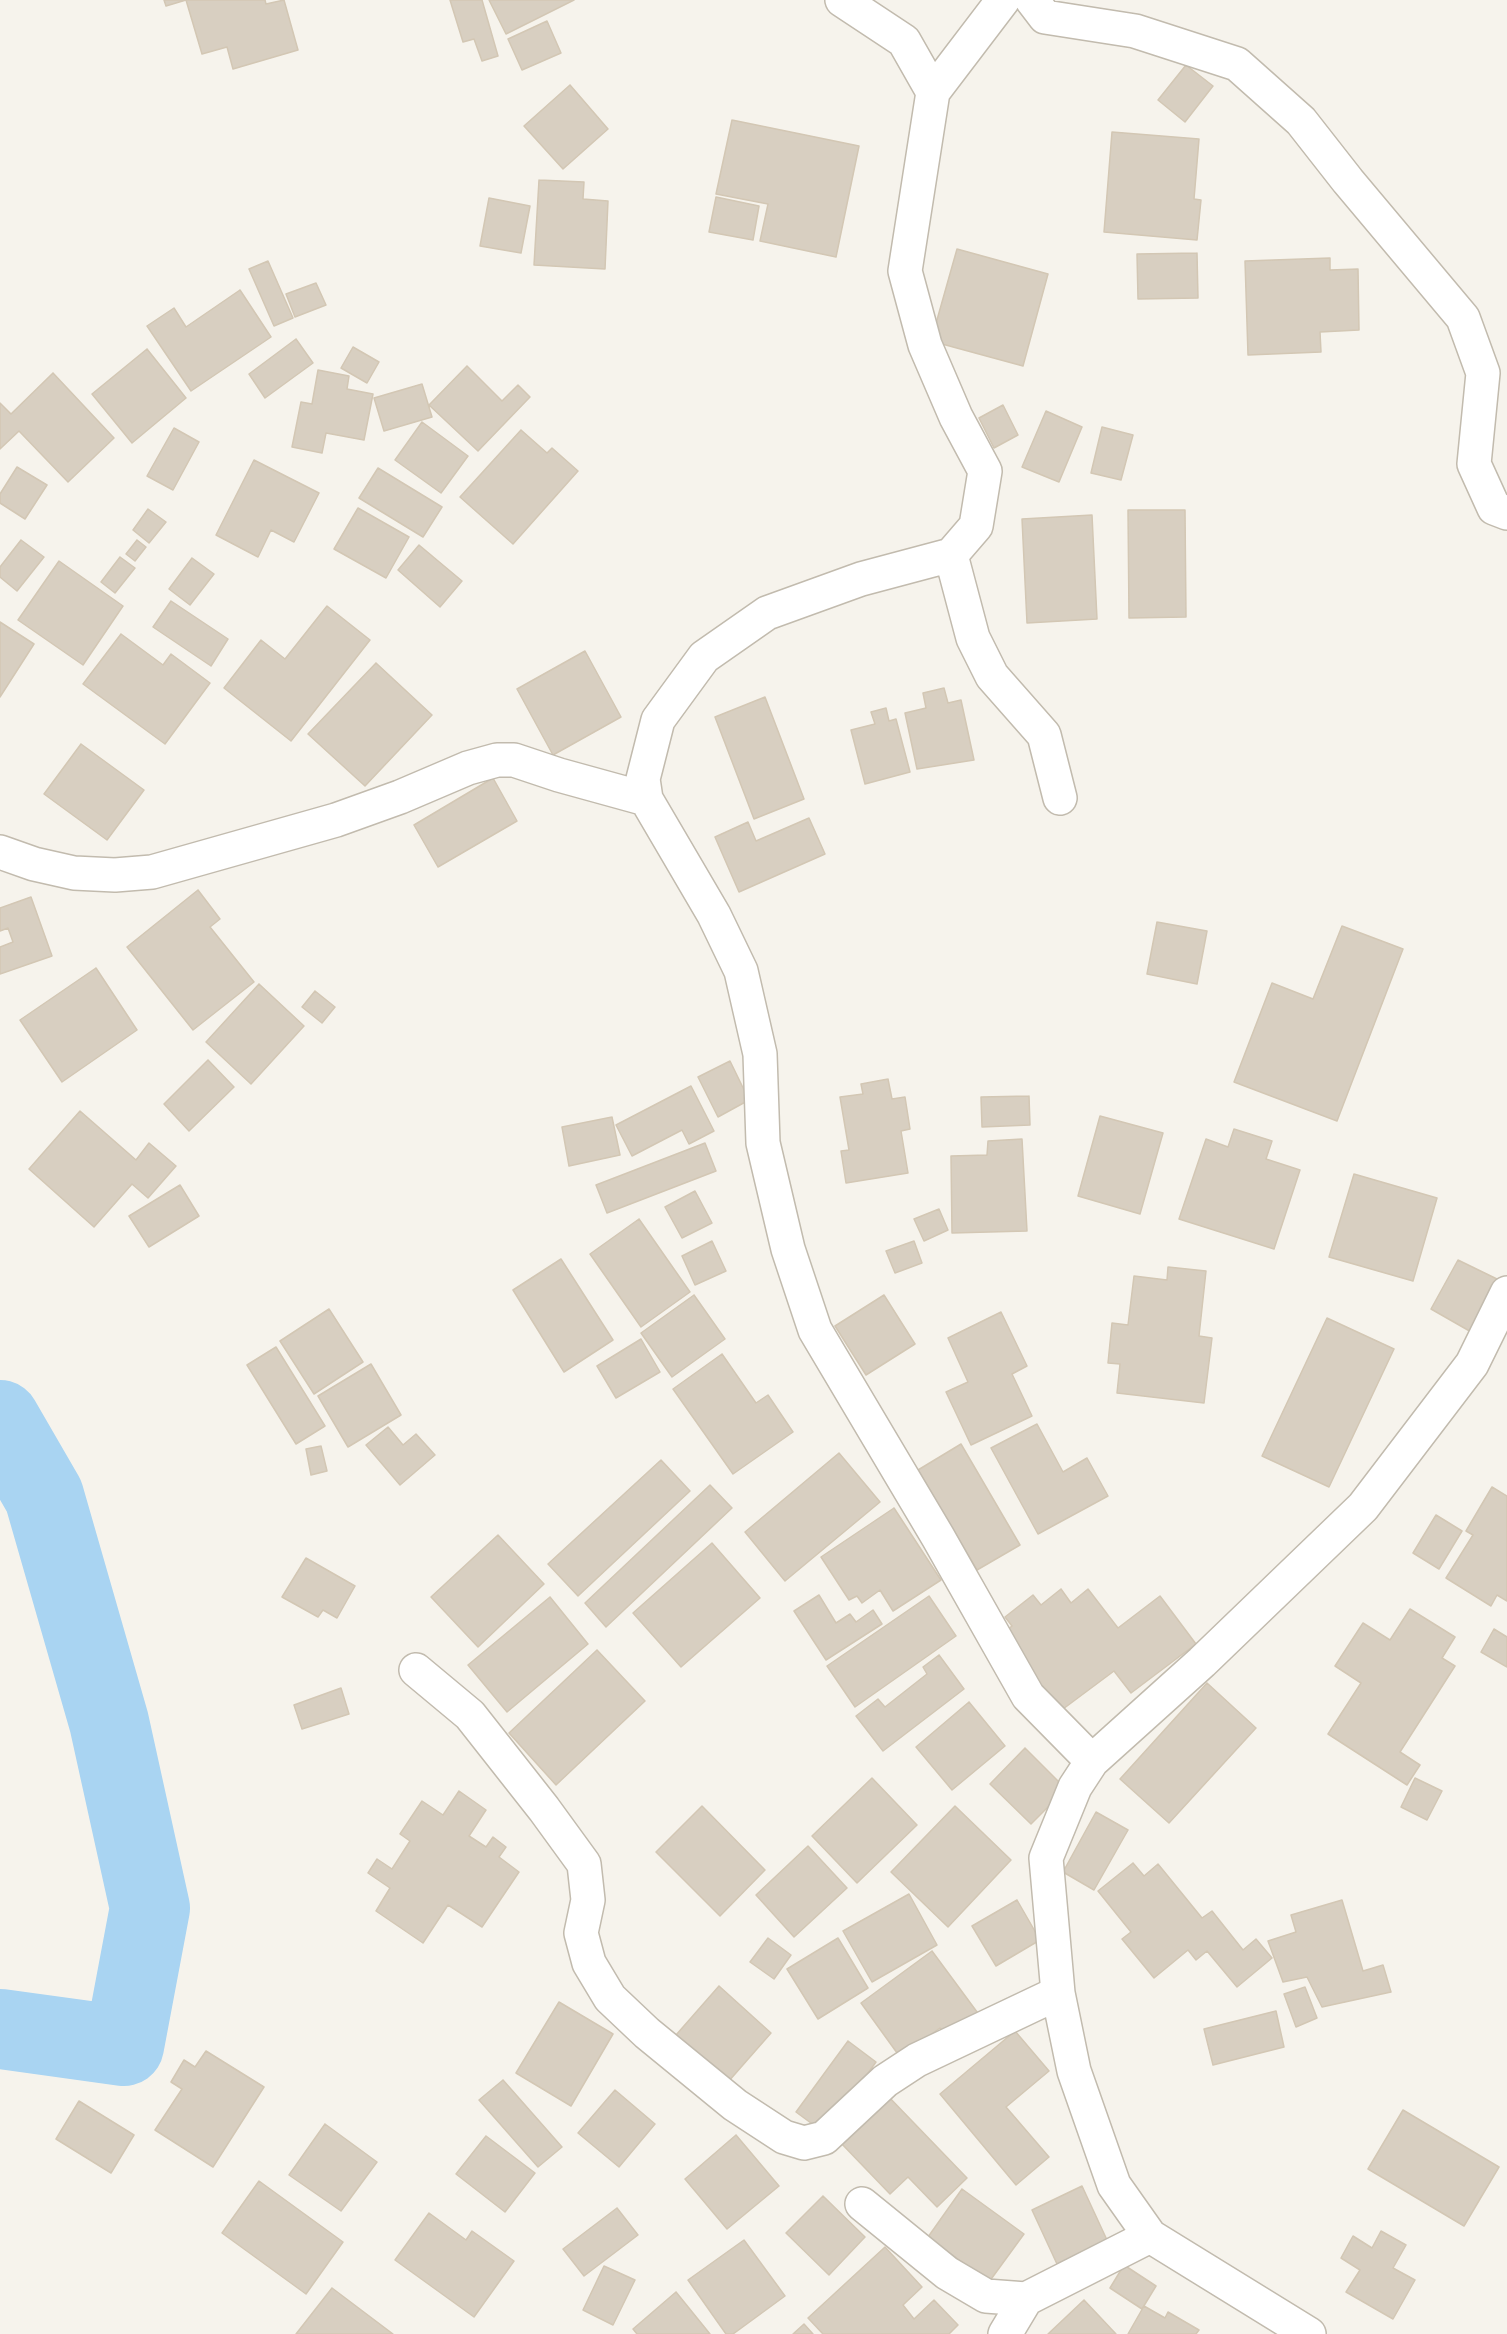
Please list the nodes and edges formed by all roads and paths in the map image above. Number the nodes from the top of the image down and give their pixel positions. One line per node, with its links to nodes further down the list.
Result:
1 (842, 0): 4 (street)
2 (1003, 0): 4 (street)
3 (1032, 0): 5 (street)
4 (933, 92): 6 (street)
5 (1507, 513)
6 (951, 555): 7 (street); 8 (street)
7 (1060, 798)
8 (646, 799): 9 (street); 12 (street)
9 (0, 852)
10 (1507, 1295): 12 (street)
11 (416, 1670): 13 (street)
12 (1092, 1761): 13 (street)
13 (1058, 1993): 15 (street)
14 (862, 2204): 16 (street)
15 (1150, 2236): 16 (street); 18 (street)
16 (1026, 2298): 17 (street)
17 (1005, 2334)
18 (1309, 2334)

